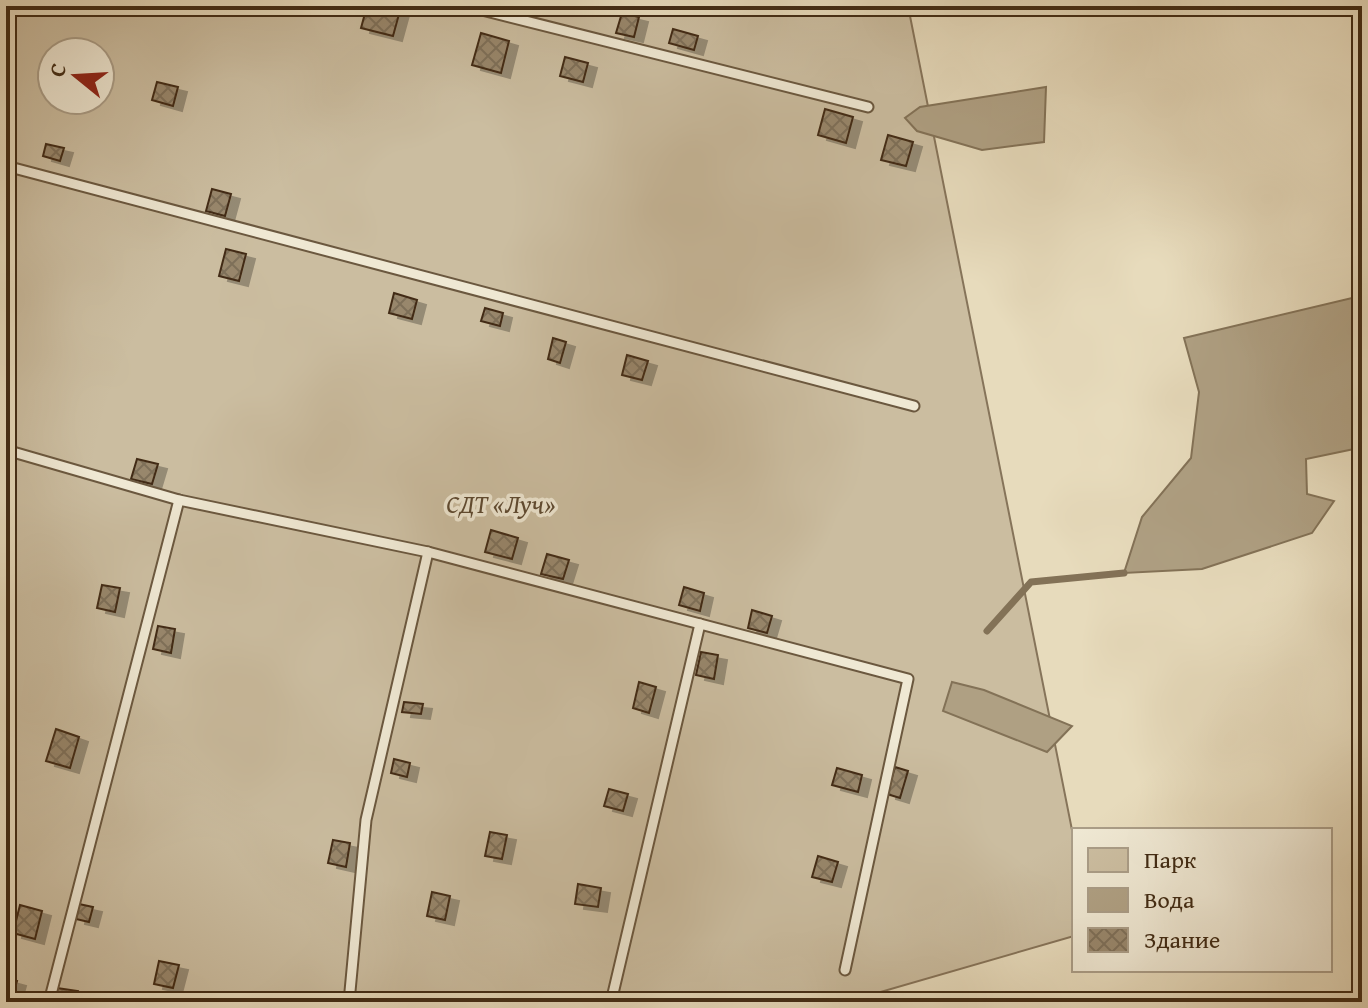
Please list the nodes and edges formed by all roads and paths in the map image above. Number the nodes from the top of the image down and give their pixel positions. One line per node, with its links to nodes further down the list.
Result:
1 (466, 6): 2 (lane)
2 (868, 107)
3 (6, 166): 4 (lane)
4 (914, 406)
5 (6, 450): 6 (lane)
6 (179, 500): 7 (lane); 10 (lane)
7 (428, 552): 8 (lane); 11 (lane)
8 (700, 624): 9 (lane); 12 (lane)
9 (845, 970)
10 (49, 1002)
11 (349, 1002)
12 (611, 1002)

